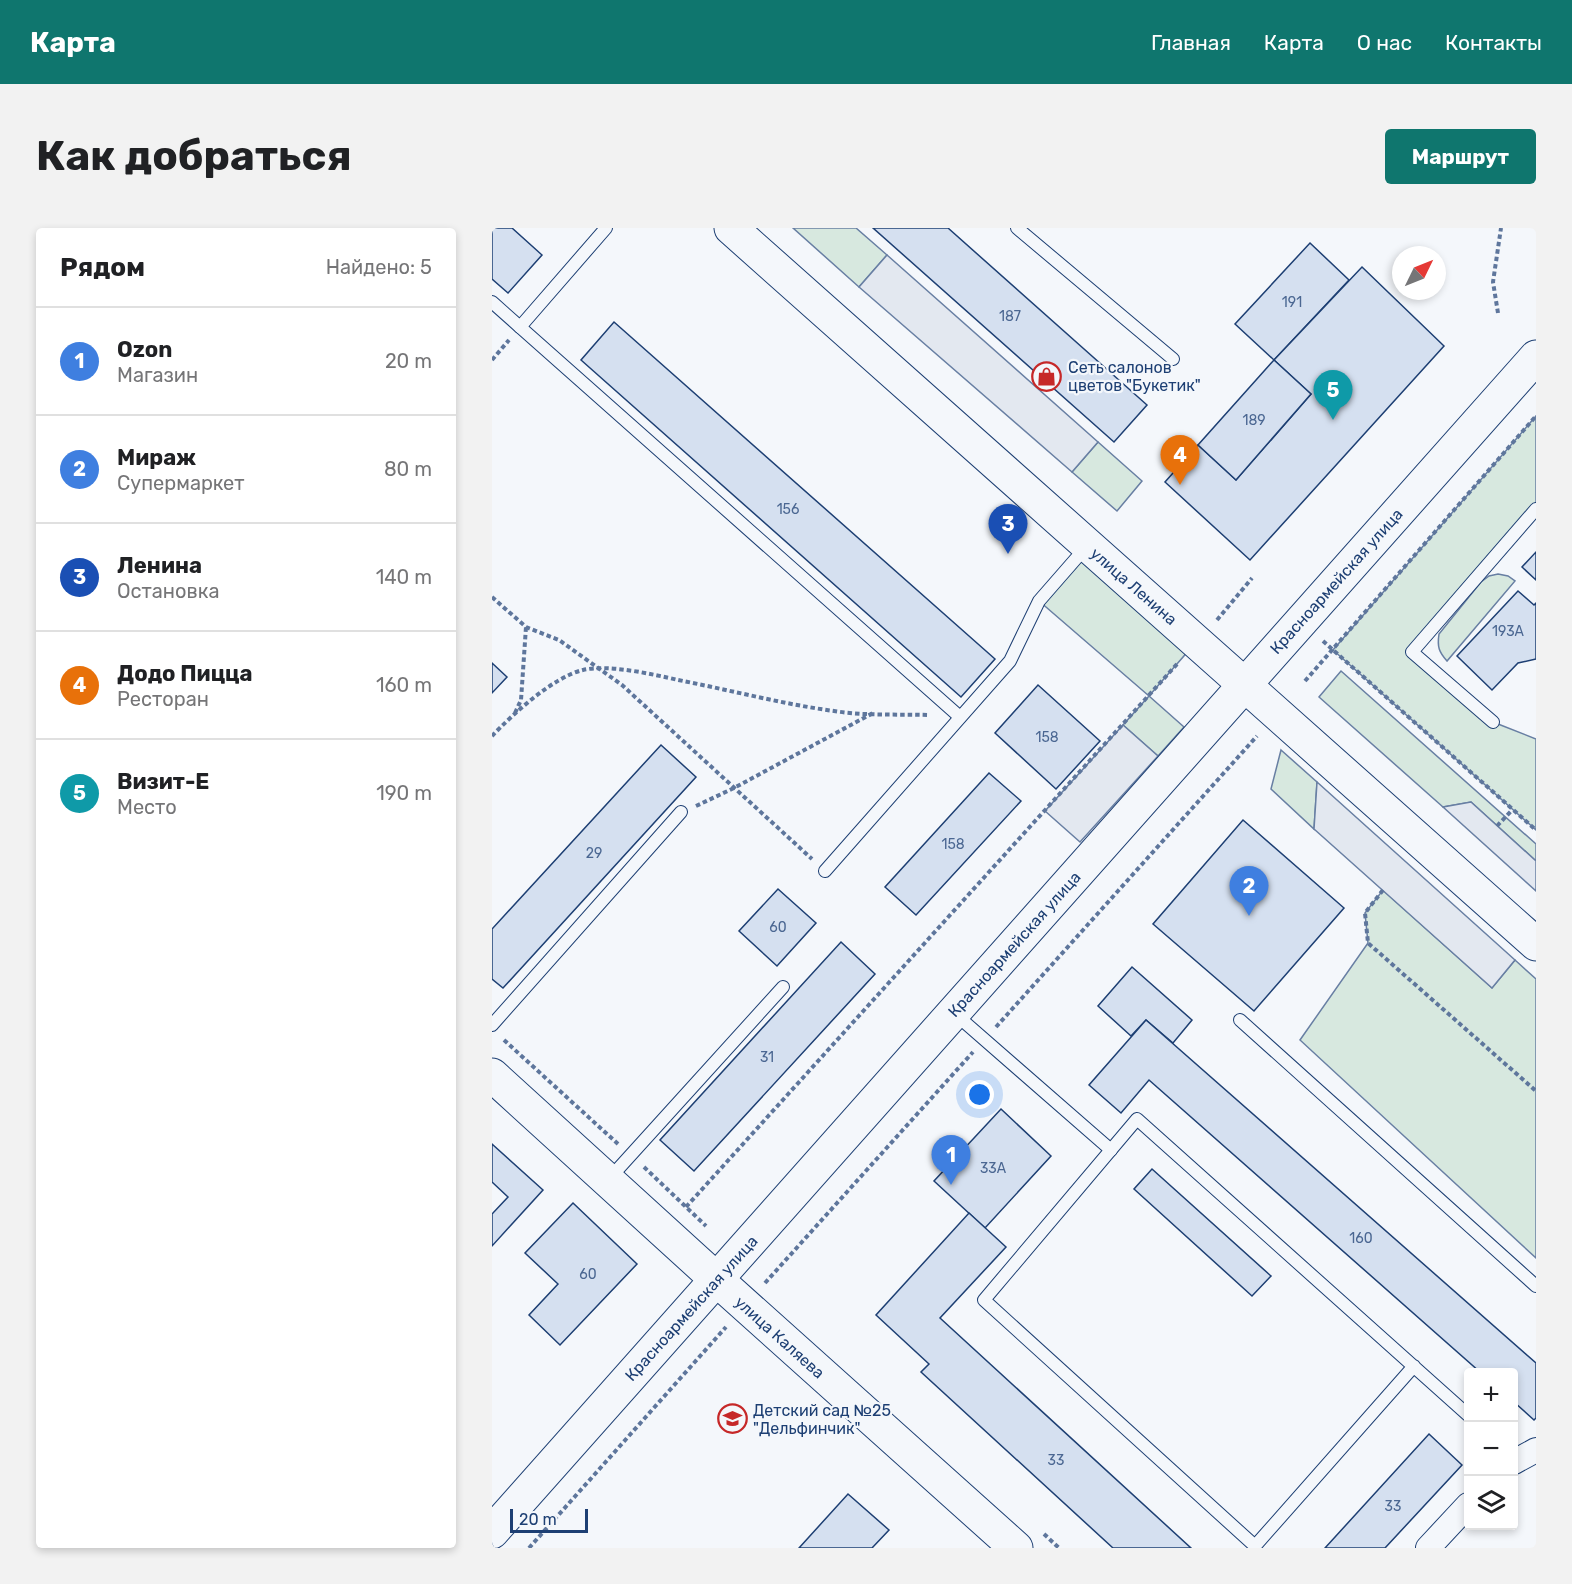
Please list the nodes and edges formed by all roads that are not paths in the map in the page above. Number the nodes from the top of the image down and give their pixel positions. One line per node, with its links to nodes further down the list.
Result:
1 (606, 228): 5 (lane)
2 (731, 228): 9 (street, улица Ленина)
3 (1017, 228): 7 (lane)
4 (492, 302): 5 (lane)
5 (520, 327): 11 (lane)
6 (1536, 357): 10 (street, Красноармейская улица)
7 (1173, 359)
8 (1536, 509): 12 (lane)
9 (1088, 545): 10 (street, улица Ленина); 11 (lane)
10 (1245, 684): 15 (street, улица Ленина); 17 (street, Красноармейская улица)
11 (960, 717): 14 (lane)
12 (1493, 722)
13 (681, 812): 19 (lane)
14 (825, 871)
15 (1536, 944)
16 (783, 987): 22 (lane)
17 (953, 1012): 21 (lane); 23 (street, Красноармейская улица)
18 (1240, 1020): 24 (lane)
19 (492, 1025)
20 (492, 1075): 22 (street, улица Каляева)
21 (1111, 1150): 25 (lane); 25 (lane)
22 (608, 1180): 23 (street, улица Каляева)
23 (726, 1268): 28 (street, Красноармейская улица); 29 (street, улица Каляева)
24 (1536, 1286)
25 (1414, 1366): 26 (lane)
26 (1464, 1411)
27 (1464, 1509): 30 (street)
28 (492, 1532)
29 (1016, 1548)
30 (1428, 1548)

